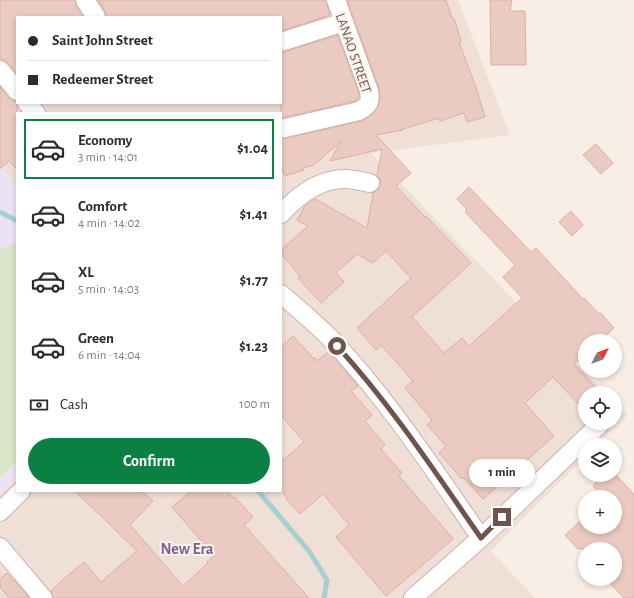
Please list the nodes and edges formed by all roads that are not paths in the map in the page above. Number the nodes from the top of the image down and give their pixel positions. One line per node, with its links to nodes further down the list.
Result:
1 (85, 0): 3 (street)
2 (336, 0): 4 (street, LANAO STREET)
3 (95, 16)
4 (344, 22): 5 (street); 10 (street, LANAO STREET)
5 (282, 42)
6 (0, 70): 7 (street)
7 (16, 90)
8 (28, 104): 9 (street)
9 (35, 112)
10 (282, 129)
11 (370, 182): 12 (street)
12 (282, 213)
13 (282, 295): 17 (street)
14 (594, 430): 17 (street)
15 (20, 492): 16 (street)
16 (0, 512)
17 (481, 538): 20 (street)
18 (0, 547): 19 (street)
19 (43, 598)
20 (413, 598)

